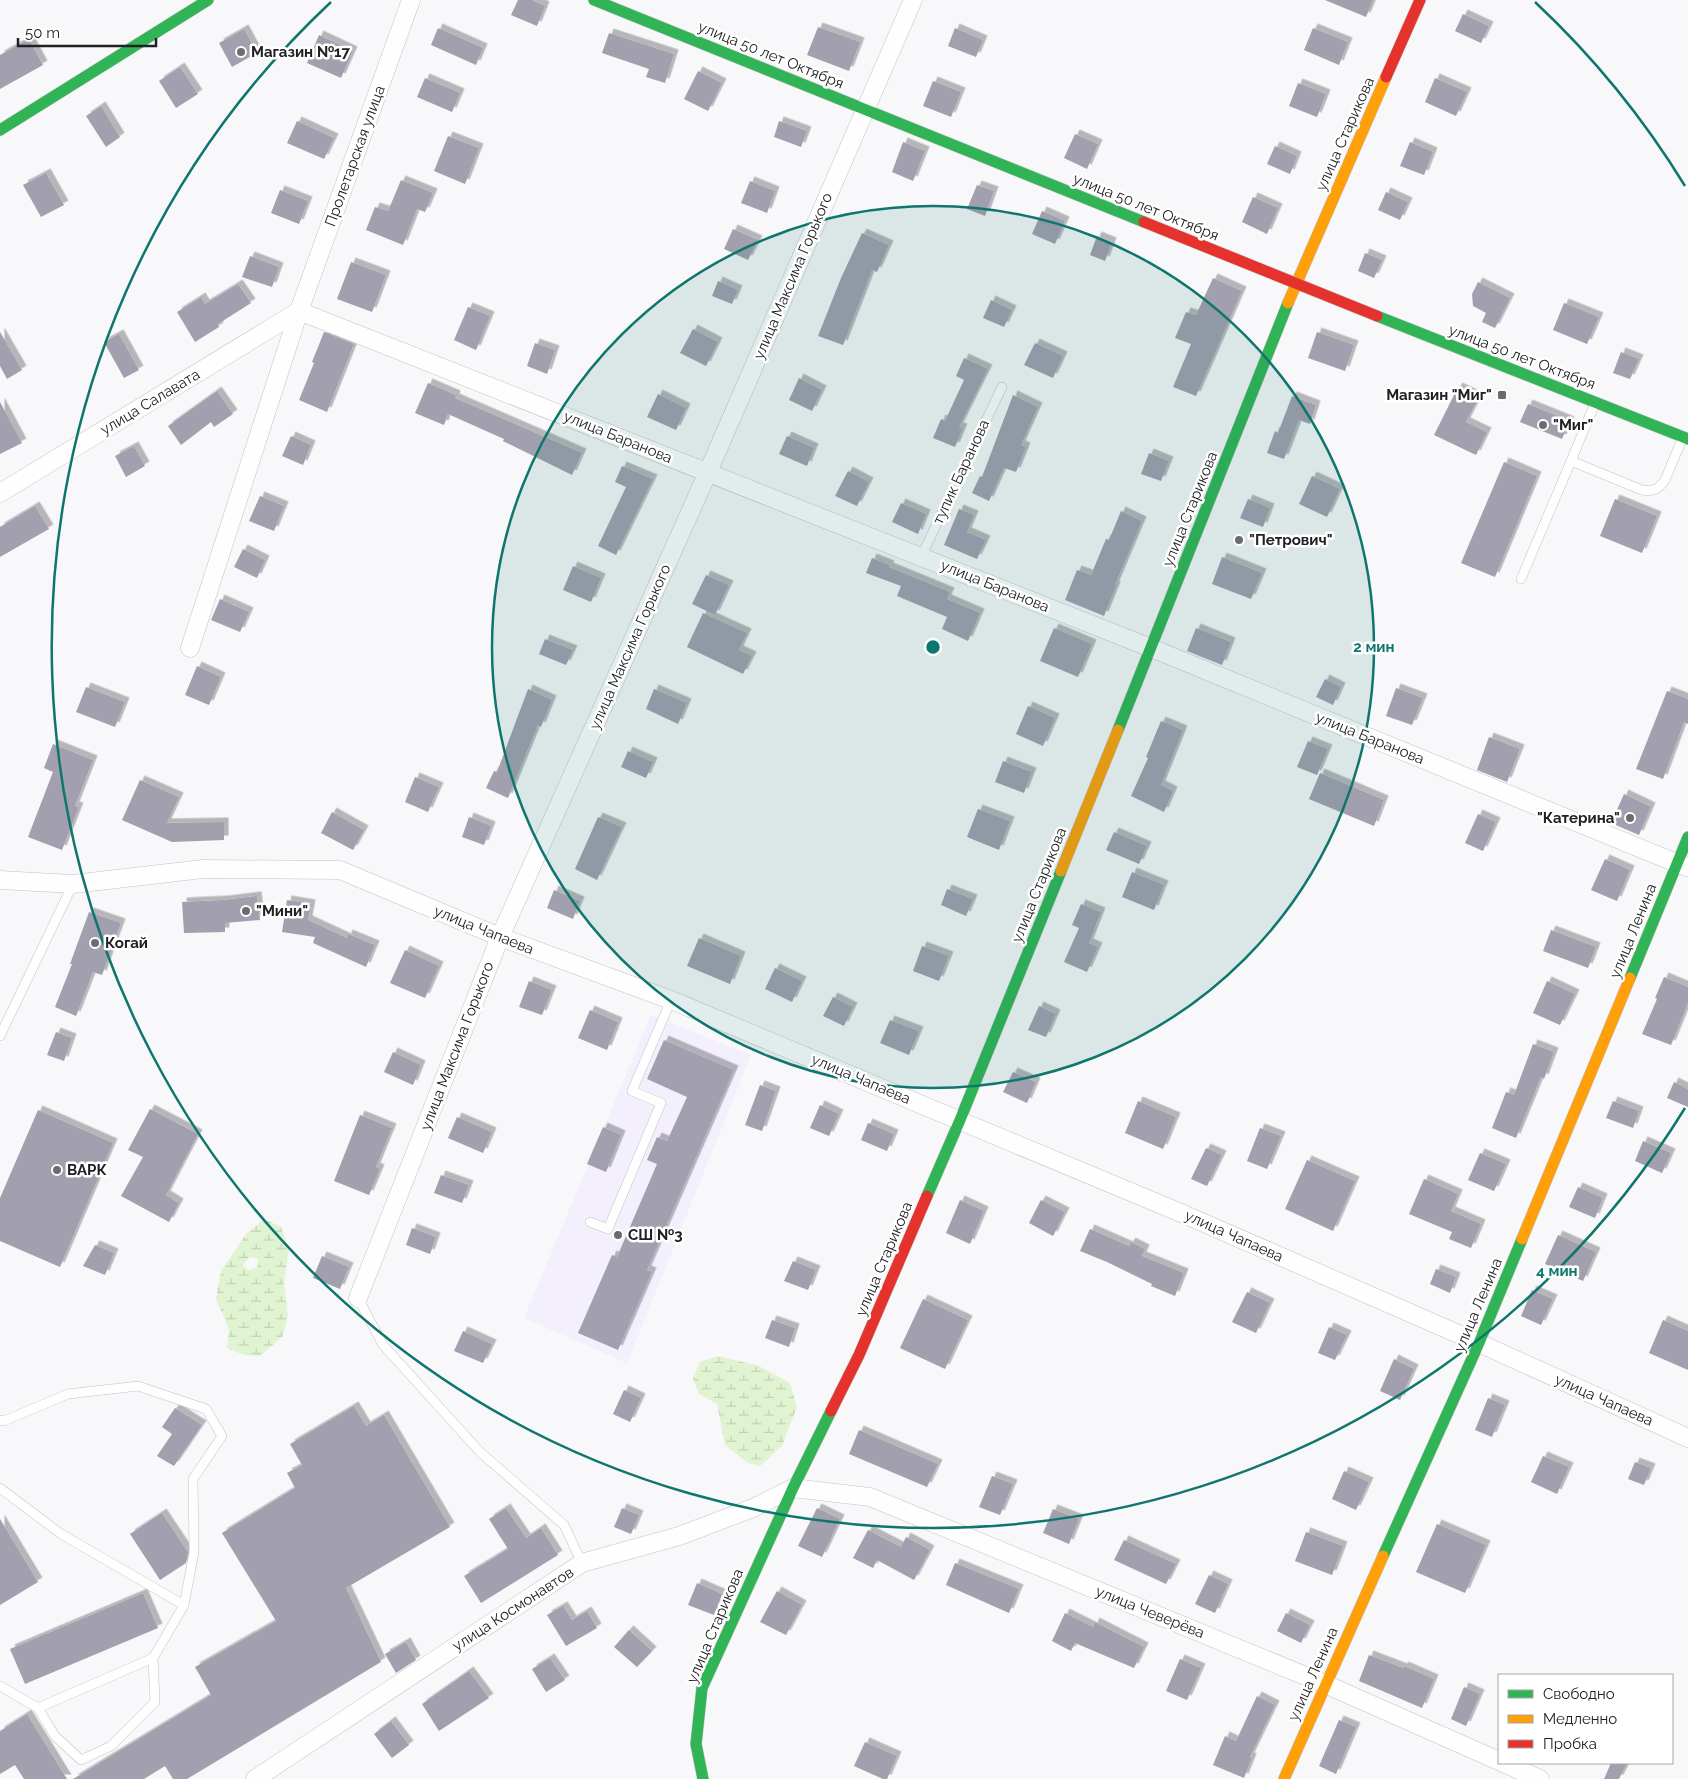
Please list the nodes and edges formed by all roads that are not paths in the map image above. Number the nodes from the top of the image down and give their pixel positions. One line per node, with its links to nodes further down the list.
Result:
1 (208, 0): 7 (street)
2 (412, 0): 9 (street, Пролетарская улица)
3 (594, 0): 6 (street, улица 50 лет Октября)
4 (913, 0): 6 (street, улица Максима Горького)
5 (1420, 0): 8 (street, улица Старикова)
6 (865, 109): 8 (street, улица 50 лет Октября); 14 (street, улица Максима Горького)
7 (0, 130)
8 (1296, 284): 11 (street, улица 50 лет Октября); 19 (street, улица Старикова)
9 (299, 311): 14 (street, улица Баранова); 15 (street, улица Салавата); 18 (street, Пролетарская улица)
10 (1002, 387): 16 (lane, тупик Баранова)
11 (1596, 402): 12 (street, улица 50 лет Октября); 13 (lane)
12 (1686, 438): 13 (lane)
13 (1571, 460): 17 (lane)
14 (708, 472): 16 (street, улица Баранова); 24 (street, улица Максима Горького)
15 (0, 493)
16 (921, 557): 19 (street, улица Баранова)
17 (1522, 580)
18 (190, 648)
19 (1151, 648): 21 (street, улица Баранова); 27 (street, улица Старикова)
20 (1688, 837): 21 (street, улица Ленина)
21 (1683, 865): 30 (street, улица Ленина)
22 (0, 880): 23 (street, улица Чапаева)
23 (73, 884): 24 (street, улица Чапаева); 26 (lane)
24 (500, 937): 25 (street, улица Чапаева); 29 (street, улица Максима Горького)
25 (671, 1000): 27 (street, улица Чапаева); 28 (lane)
26 (0, 1036)
27 (960, 1120): 30 (street, улица Чапаева); 34 (street, улица Старикова)
28 (590, 1222)
29 (358, 1298): 35 (lane)
30 (1479, 1343): 32 (street, улица Чапаева); 38 (street, улица Ленина)
31 (0, 1420): 36 (lane)
32 (1688, 1438)
33 (0, 1488): 36 (lane)
34 (793, 1488): 35 (street, улица Космонавтов); 38 (street, улица Чеверёва); 44 (street, улица Старикова)
35 (582, 1563): 43 (street, улица Космонавтов)
36 (184, 1605): 37 (lane)
37 (153, 1658): 40 (lane); 40 (lane)
38 (1325, 1684): 41 (street, улица Чеверёва); 45 (street, улица Ленина)
39 (0, 1686): 40 (lane)
40 (38, 1708)
41 (1498, 1761)
42 (1505, 1764): 46 (street)
43 (256, 1779)
44 (702, 1779)
45 (1284, 1779)
46 (1540, 1779)

